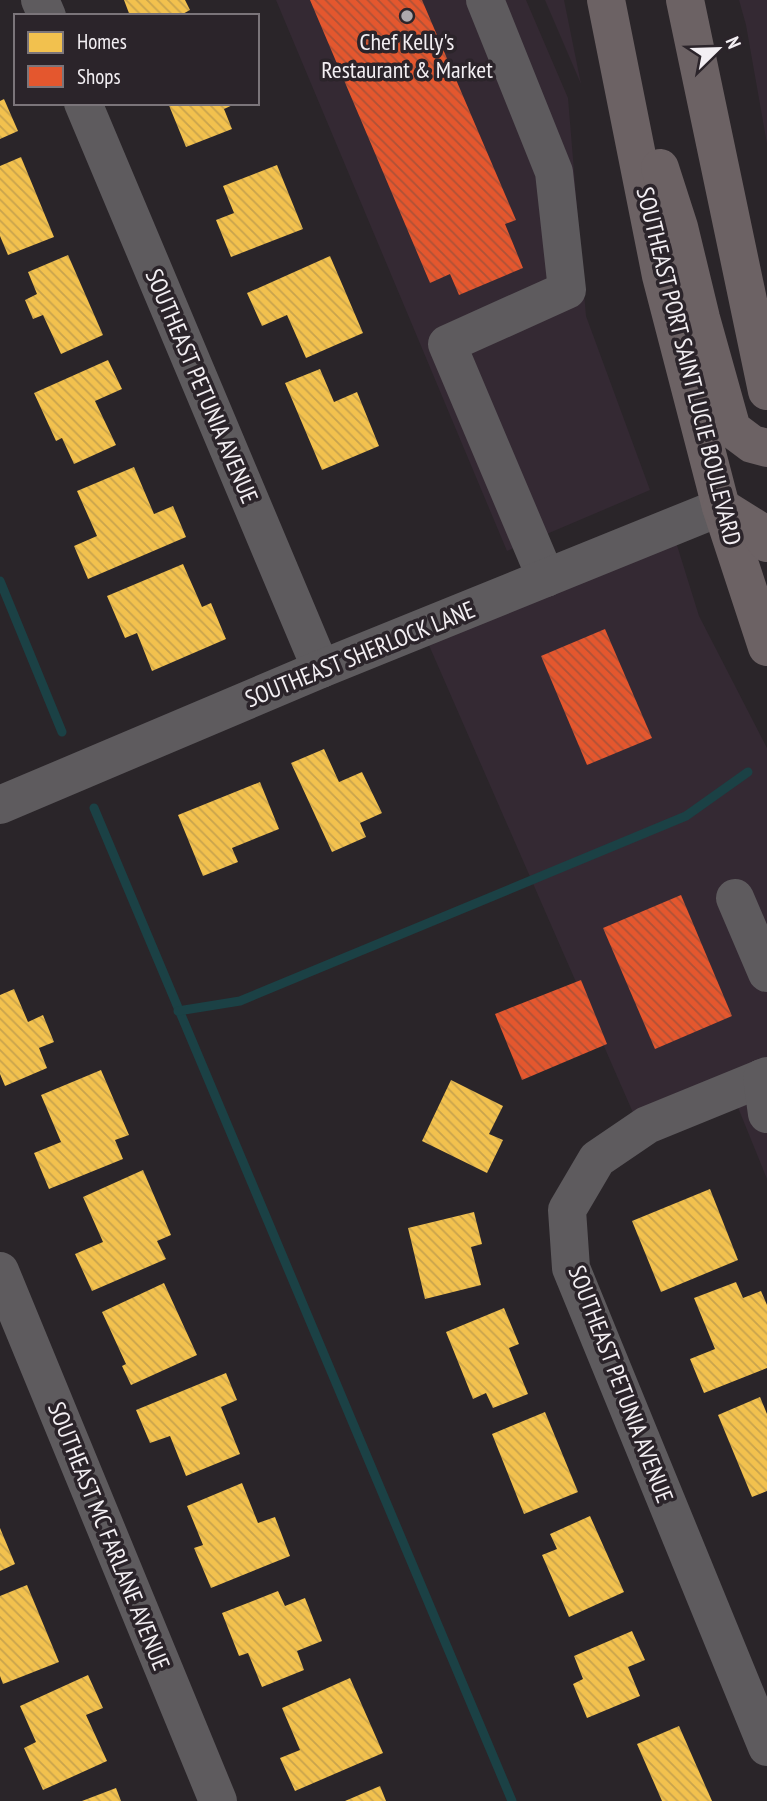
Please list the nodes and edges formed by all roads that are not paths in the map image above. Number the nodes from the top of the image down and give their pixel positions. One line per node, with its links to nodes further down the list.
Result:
1 (485, 0): 10 (street)
2 (606, 0): 4 (main road, SOUTHEAST PORT SAINT LUCIE BOULEVARD)
3 (685, 0): 6 (main road)
4 (613, 41): 7 (main road); 8 (main road, SOUTHEAST PORT SAINT LUCIE BOULEVARD)
5 (84, 105): 12 (street, SOUTHEAST PETUNIA AVENUE)
6 (767, 391)
7 (767, 448)
8 (721, 507): 9 (main road); 10 (street, SOUTHEAST SHERLOCK LANE); 11 (main road, SOUTHEAST PORT SAINT LUCIE BOULEVARD)
9 (767, 543)
10 (546, 578): 12 (street, SOUTHEAST SHERLOCK LANE)
11 (767, 647)
12 (321, 669): 13 (street, SOUTHEAST SHERLOCK LANE)
13 (0, 805)
14 (735, 898): 15 (street)
15 (767, 972)
16 (765, 1089): 18 (street, SOUTHEAST PETUNIA AVENUE)
17 (0, 1271): 19 (street, SOUTHEAST MC FARLANE AVENUE)
18 (767, 1747)
19 (218, 1801)

